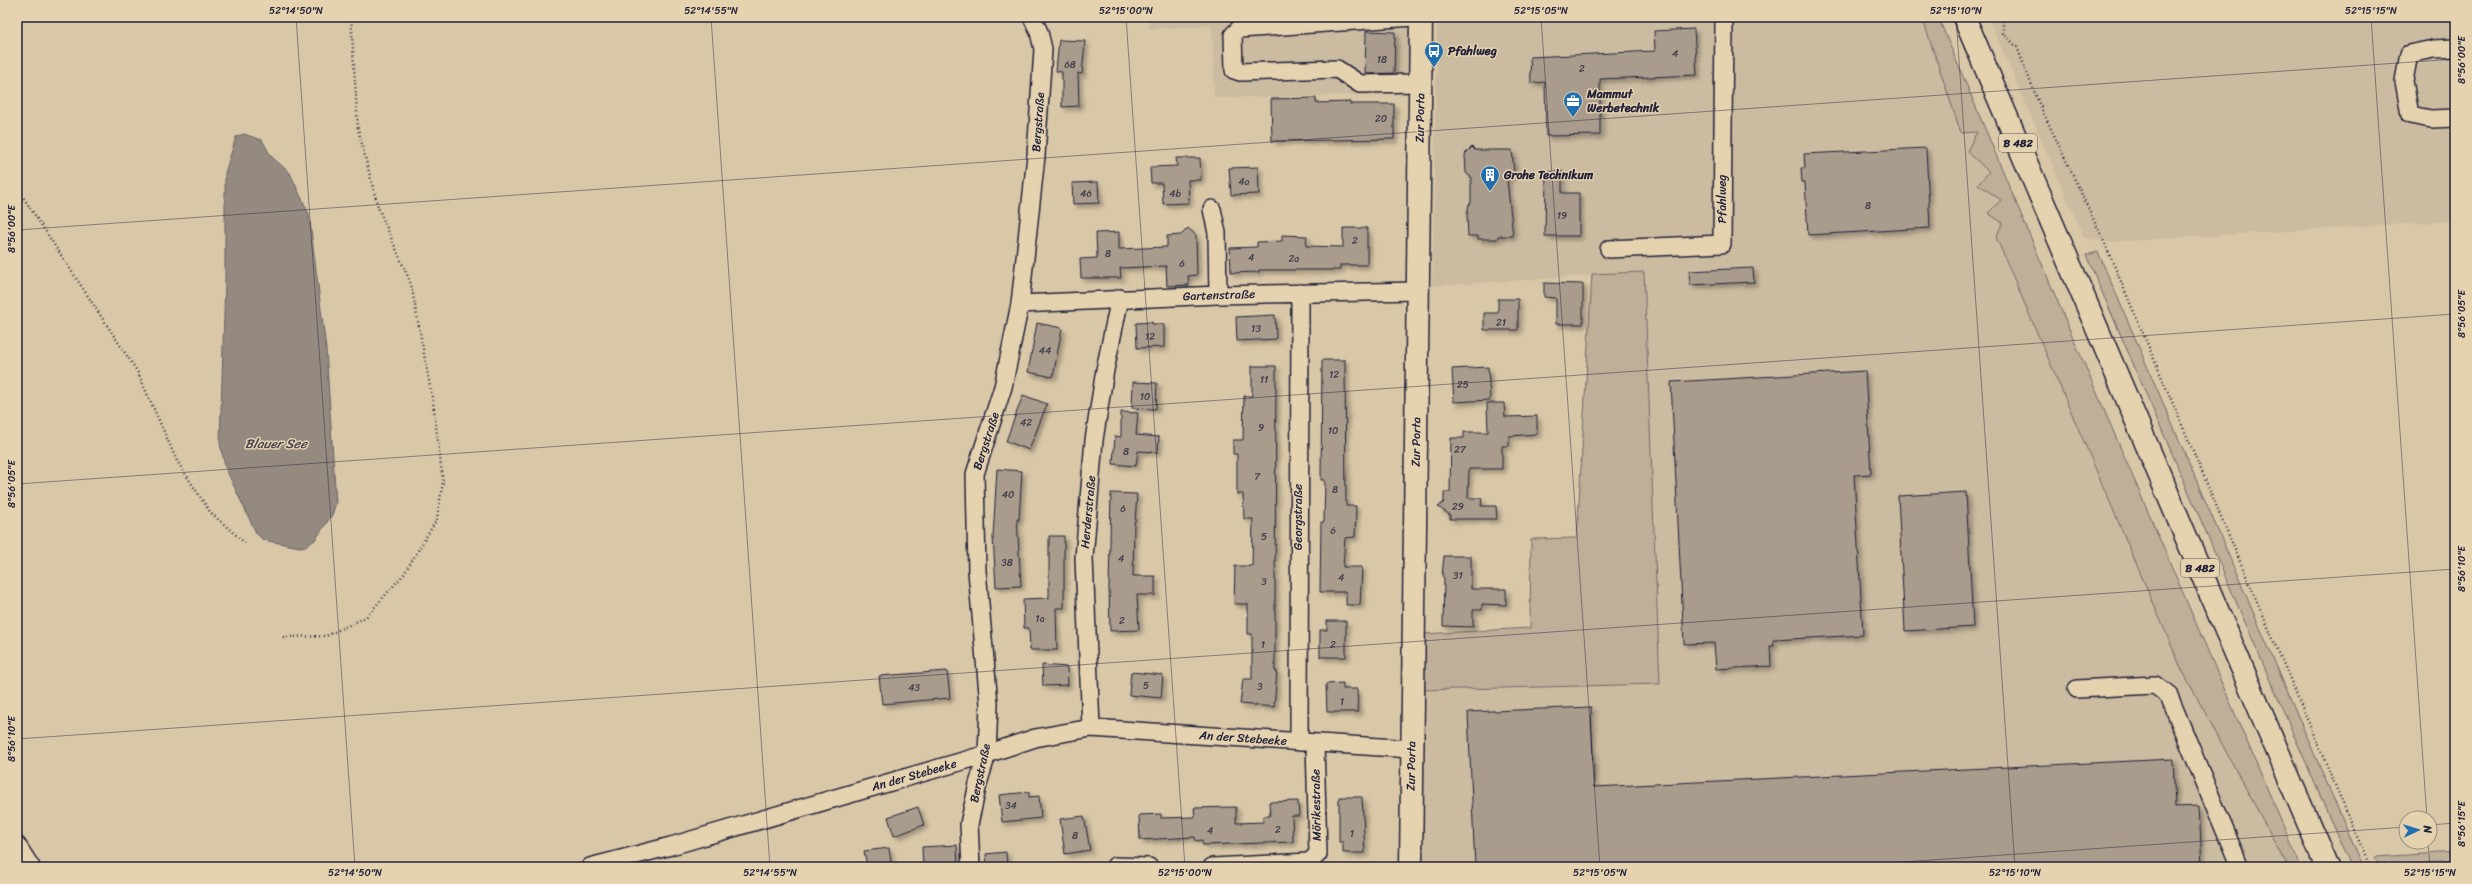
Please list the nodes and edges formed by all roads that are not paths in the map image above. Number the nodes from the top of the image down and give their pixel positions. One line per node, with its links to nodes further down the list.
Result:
1 (1032, 17): 15 (street, Bergstraße)
2 (1414, 17): 7 (street)
3 (1421, 17): 7 (main road, Zur Porta)
4 (1724, 17): 10 (street, Pfahlweg)
5 (1964, 17): 30 (main road, B 482)
6 (2455, 48): 8 (street)
7 (1420, 83): 11 (main road, Zur Porta)
8 (2455, 118)
9 (1212, 209): 13 (street)
10 (1609, 249)
11 (1418, 291): 12 (street, Gartenstraße); 19 (main road, Zur Porta)
12 (1300, 293): 13 (street, Gartenstraße); 18 (street, Georgstraße)
13 (1218, 295): 14 (street, Gartenstraße)
14 (1120, 298): 15 (street, Gartenstraße); 17 (street, Herderstraße)
15 (1020, 304): 20 (street, Bergstraße)
16 (2077, 689): 29 (street)
17 (1091, 728): 18 (street, An der Stebeeke); 20 (street, An der Stebeeke)
18 (1307, 742): 19 (street, An der Stebeeke); 27 (street, Mörikestraße)
19 (1412, 748): 28 (main road, Zur Porta)
20 (987, 754): 24 (street, An der Stebeeke); 25 (street, Bergstraße)
21 (17, 844): 23 (street)
22 (1115, 866): 26 (street)
23 (31, 867)
24 (590, 867)
25 (971, 867)
26 (1149, 867)
27 (1212, 867)
28 (1411, 867)
29 (2240, 867)
30 (2327, 867)

